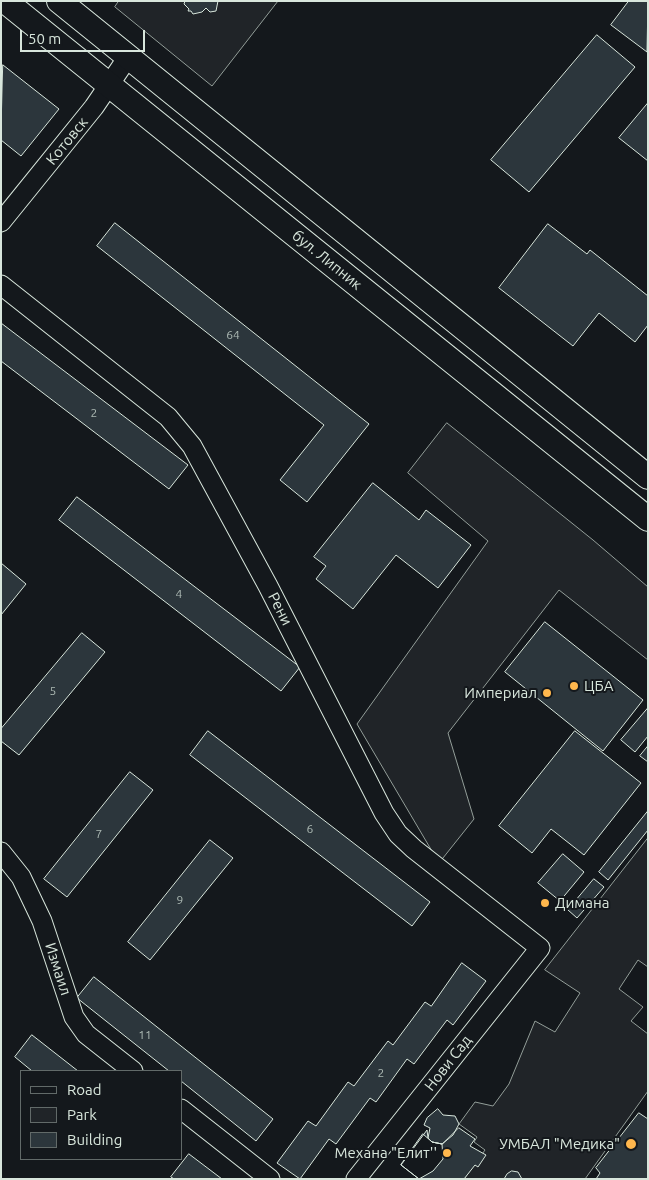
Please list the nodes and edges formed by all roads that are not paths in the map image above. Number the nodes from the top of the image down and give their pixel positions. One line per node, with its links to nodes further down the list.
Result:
1 (5, 1): 4 (main road, бул. Липник)
2 (59, 1): 3 (main road)
3 (128, 57): 4 (street, Котовск); 7 (main road)
4 (110, 85): 5 (street, Котовск); 8 (main road, бул. Липник)
5 (1, 222)
6 (1, 285): 10 (street, Рени)
7 (648, 477)
8 (648, 519)
9 (1, 852): 11 (street, Измаил)
10 (540, 948): 14 (street, Нови Сад)
11 (132, 1070)
12 (182, 1110): 13 (street)
13 (270, 1179)
14 (356, 1179)

